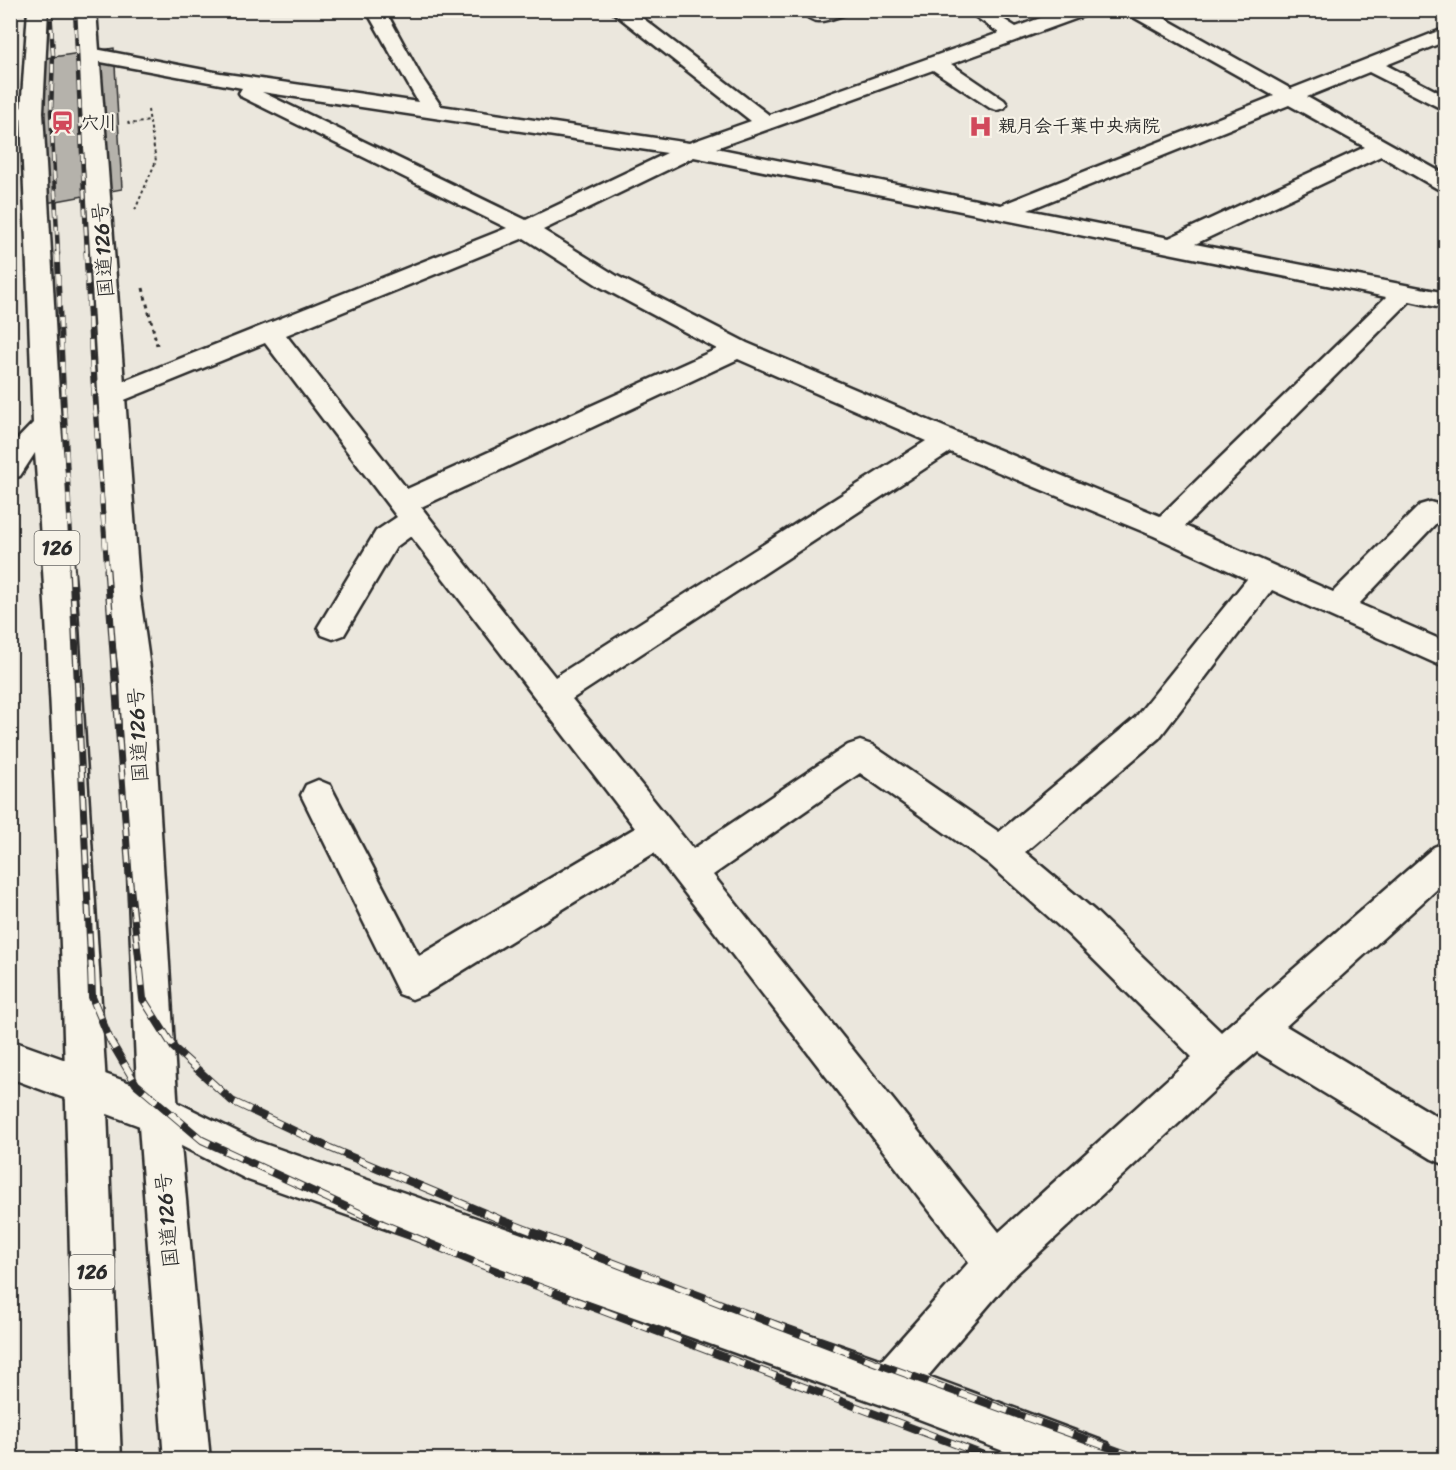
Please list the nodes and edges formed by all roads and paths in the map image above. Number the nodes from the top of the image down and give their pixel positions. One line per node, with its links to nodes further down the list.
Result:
1 (38, 10): 21 (main road, 126)
2 (86, 10): 12 (main road, 国道126号)
3 (375, 10): 20 (main road)
4 (620, 10): 22 (main road)
5 (810, 10): 6 (main road)
6 (839, 10)
7 (975, 10): 10 (main road)
8 (1082, 10): 10 (main road)
9 (1135, 10): 16 (main road)
10 (1016, 34): 13 (main road)
11 (1445, 35): 14 (main road)
12 (90, 54): 15 (main road); 36 (main road, 国道126号)
13 (936, 63): 17 (main road); 22 (main road)
14 (1370, 65): 16 (main road); 18 (main road)
15 (220, 79): 20 (main road); 28 (main road)
16 (1290, 97): 23 (main road); 27 (main road)
17 (997, 104)
18 (1446, 105)
19 (148, 110): 26 (path)
20 (433, 110): 24 (main road)
21 (21, 113): 37 (main road, 126)
22 (768, 124): 24 (main road)
23 (1381, 148): 25 (main road); 29 (main road)
24 (691, 150): 27 (main road); 28 (main road)
25 (1446, 184)
26 (135, 211)
27 (1004, 212): 29 (main road)
28 (526, 229): 33 (main road); 34 (main road)
29 (1171, 246): 31 (main road)
30 (142, 286): 35 (path)
31 (1405, 292): 32 (main road); 42 (main road)
32 (1446, 302)
33 (270, 332): 35 (main road); 40 (main road)
34 (738, 349): 38 (main road); 40 (main road)
35 (161, 374): 36 (main road)
36 (113, 394): 57 (main road, 国道126号)
37 (47, 426): 39 (main road); 56 (main road, 126)
38 (948, 440): 42 (main road); 47 (main road)
39 (10, 469)
40 (409, 511): 45 (main road); 47 (main road)
41 (1430, 512): 44 (main road)
42 (1164, 529): 43 (main road)
43 (1267, 575): 44 (main road); 50 (main road)
44 (1337, 607): 46 (main road)
45 (333, 627)
46 (1446, 656)
47 (552, 696): 49 (main road)
48 (318, 795): 49 (main road)
49 (659, 832): 52 (main road)
50 (1000, 852): 52 (main road); 54 (main road)
51 (1446, 858): 53 (main road)
52 (690, 871): 59 (main road)
53 (1255, 1029): 54 (main road); 58 (main road)
54 (1220, 1058): 59 (main road)
55 (10, 1059): 56 (main road)
56 (86, 1085): 57 (main road); 62 (main road, 126)
57 (158, 1113): 60 (main road); 63 (main road, 国道126号)
58 (1446, 1145)
59 (997, 1263): 60 (main road)
60 (890, 1385): 61 (main road)
61 (1083, 1458)
62 (98, 1460)
63 (187, 1460)

